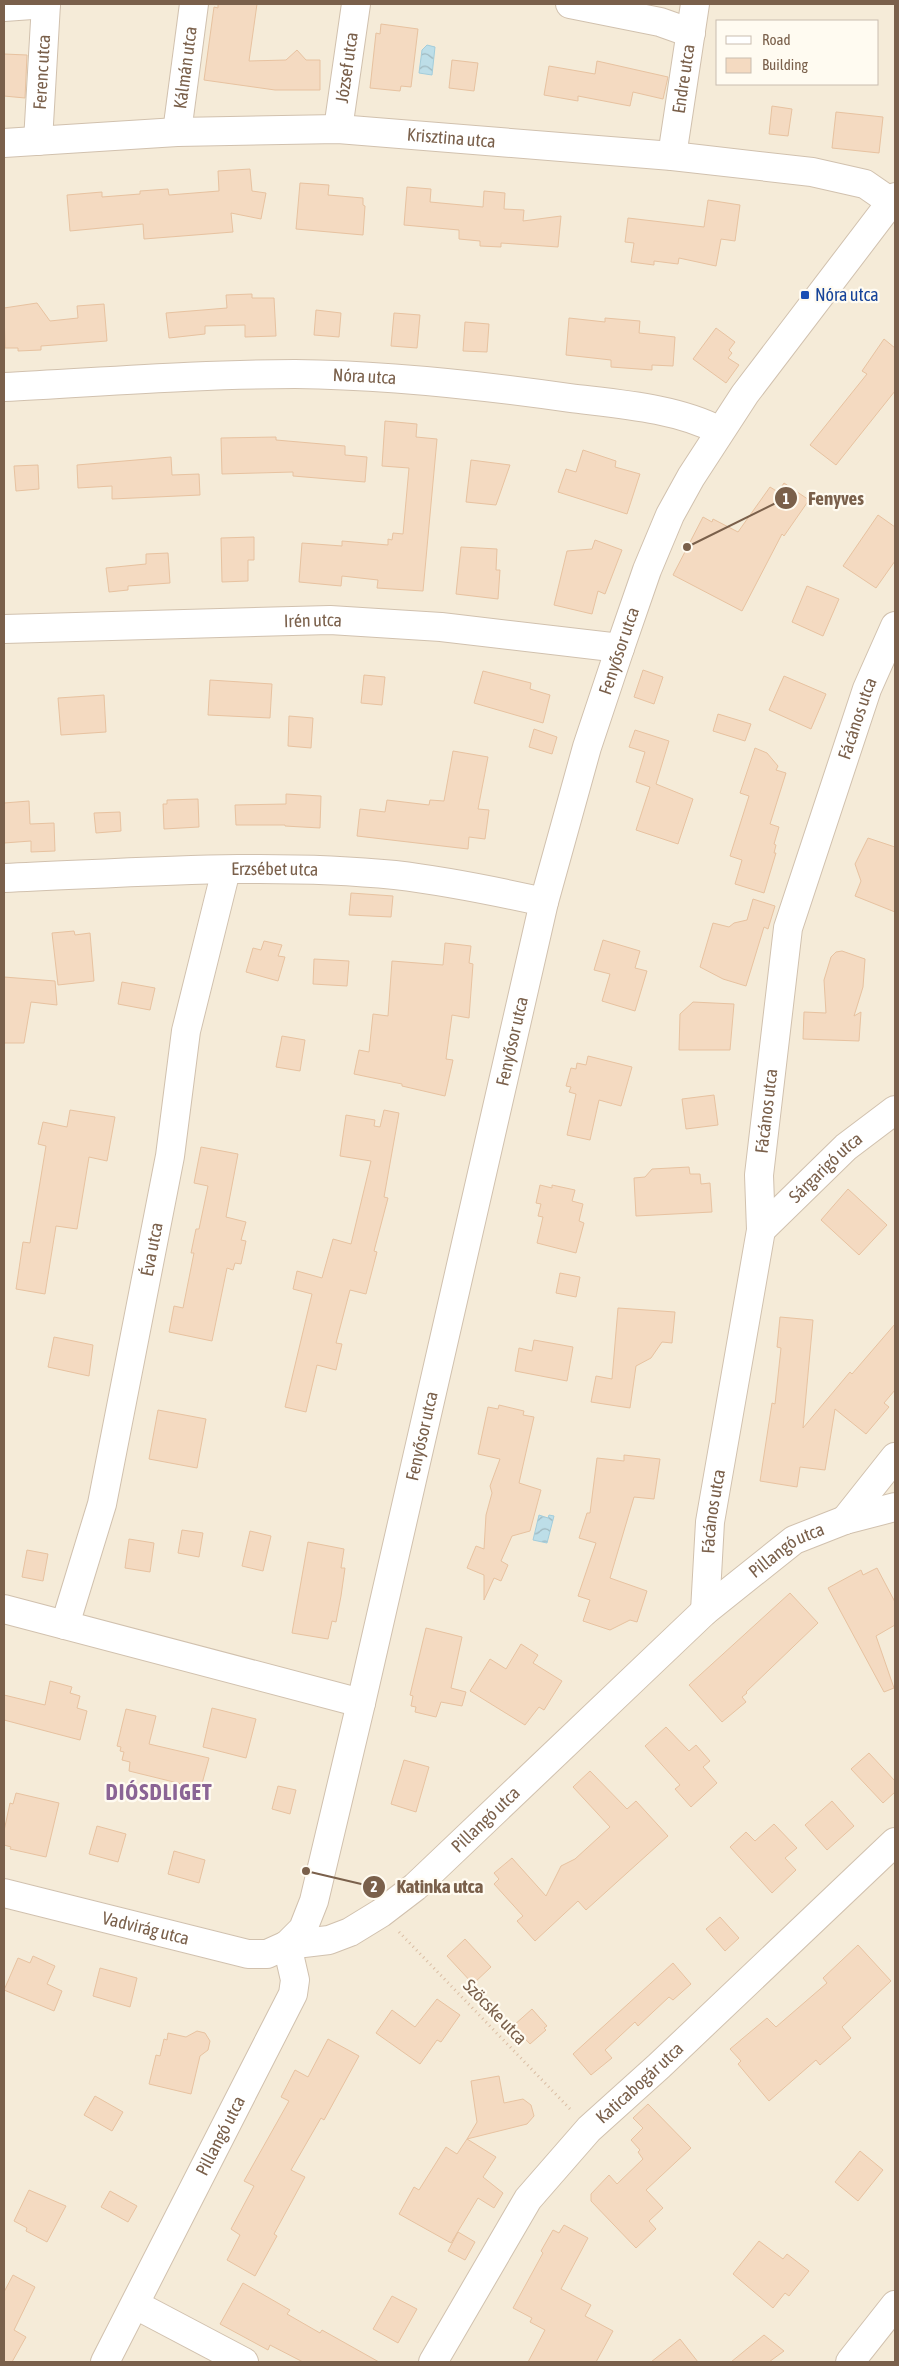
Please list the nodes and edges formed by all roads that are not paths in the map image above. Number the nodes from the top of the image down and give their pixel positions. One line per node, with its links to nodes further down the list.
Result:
1 (46, 4): 6 (street); 10 (street, Ferenc utca)
2 (194, 4): 9 (street, Kálmán utca)
3 (356, 4): 8 (street, József utca)
4 (570, 4): 7 (street)
5 (695, 4): 7 (street, Endre utca)
6 (4, 8)
7 (691, 34): 12 (street, Endre utca)
8 (338, 129): 9 (street, Krisztina utca); 12 (street, Krisztina utca)
9 (177, 132): 10 (street, Krisztina utca)
10 (38, 140): 11 (street, Krisztina utca)
11 (4, 143)
12 (672, 156): 13 (street, Krisztina utca)
13 (893, 199): 15 (street, Fenyősor utca)
14 (4, 387): 15 (street, Nóra utca)
15 (720, 432): 18 (street, Fenyősor utca)
16 (895, 626): 23 (street, Fácános utca)
17 (4, 630): 18 (street, Irén utca)
18 (620, 648): 21 (street, Fenyősor utca)
19 (226, 870): 20 (street, Erzsébet utca); 21 (street, Erzsébet utca); 29 (street, Éva utca)
20 (4, 878)
21 (544, 902): 30 (street, Fenyősor utca)
22 (895, 1110): 23 (street, Sárgarigó utca)
23 (760, 1230): 28 (street, Fácános utca)
24 (895, 1457): 26 (street)
25 (895, 1507): 26 (street, Pillangó utca)
26 (845, 1520): 28 (street, Pillangó utca)
27 (4, 1609): 29 (street)
28 (705, 1612): 33 (street, Pillangó utca)
29 (64, 1626): 30 (street)
30 (361, 1703): 33 (street, Fenyősor utca)
31 (895, 1842): 38 (street, Katicabogár utca)
32 (4, 1893): 33 (street, Vadvirág utca)
33 (287, 1945): 34 (street, Pillangó utca)
34 (136, 2305): 36 (street, Pillangó utca); 37 (street)
35 (895, 2305): 39 (street)
36 (105, 2362)
37 (244, 2362)
38 (433, 2362)
39 (850, 2362)

